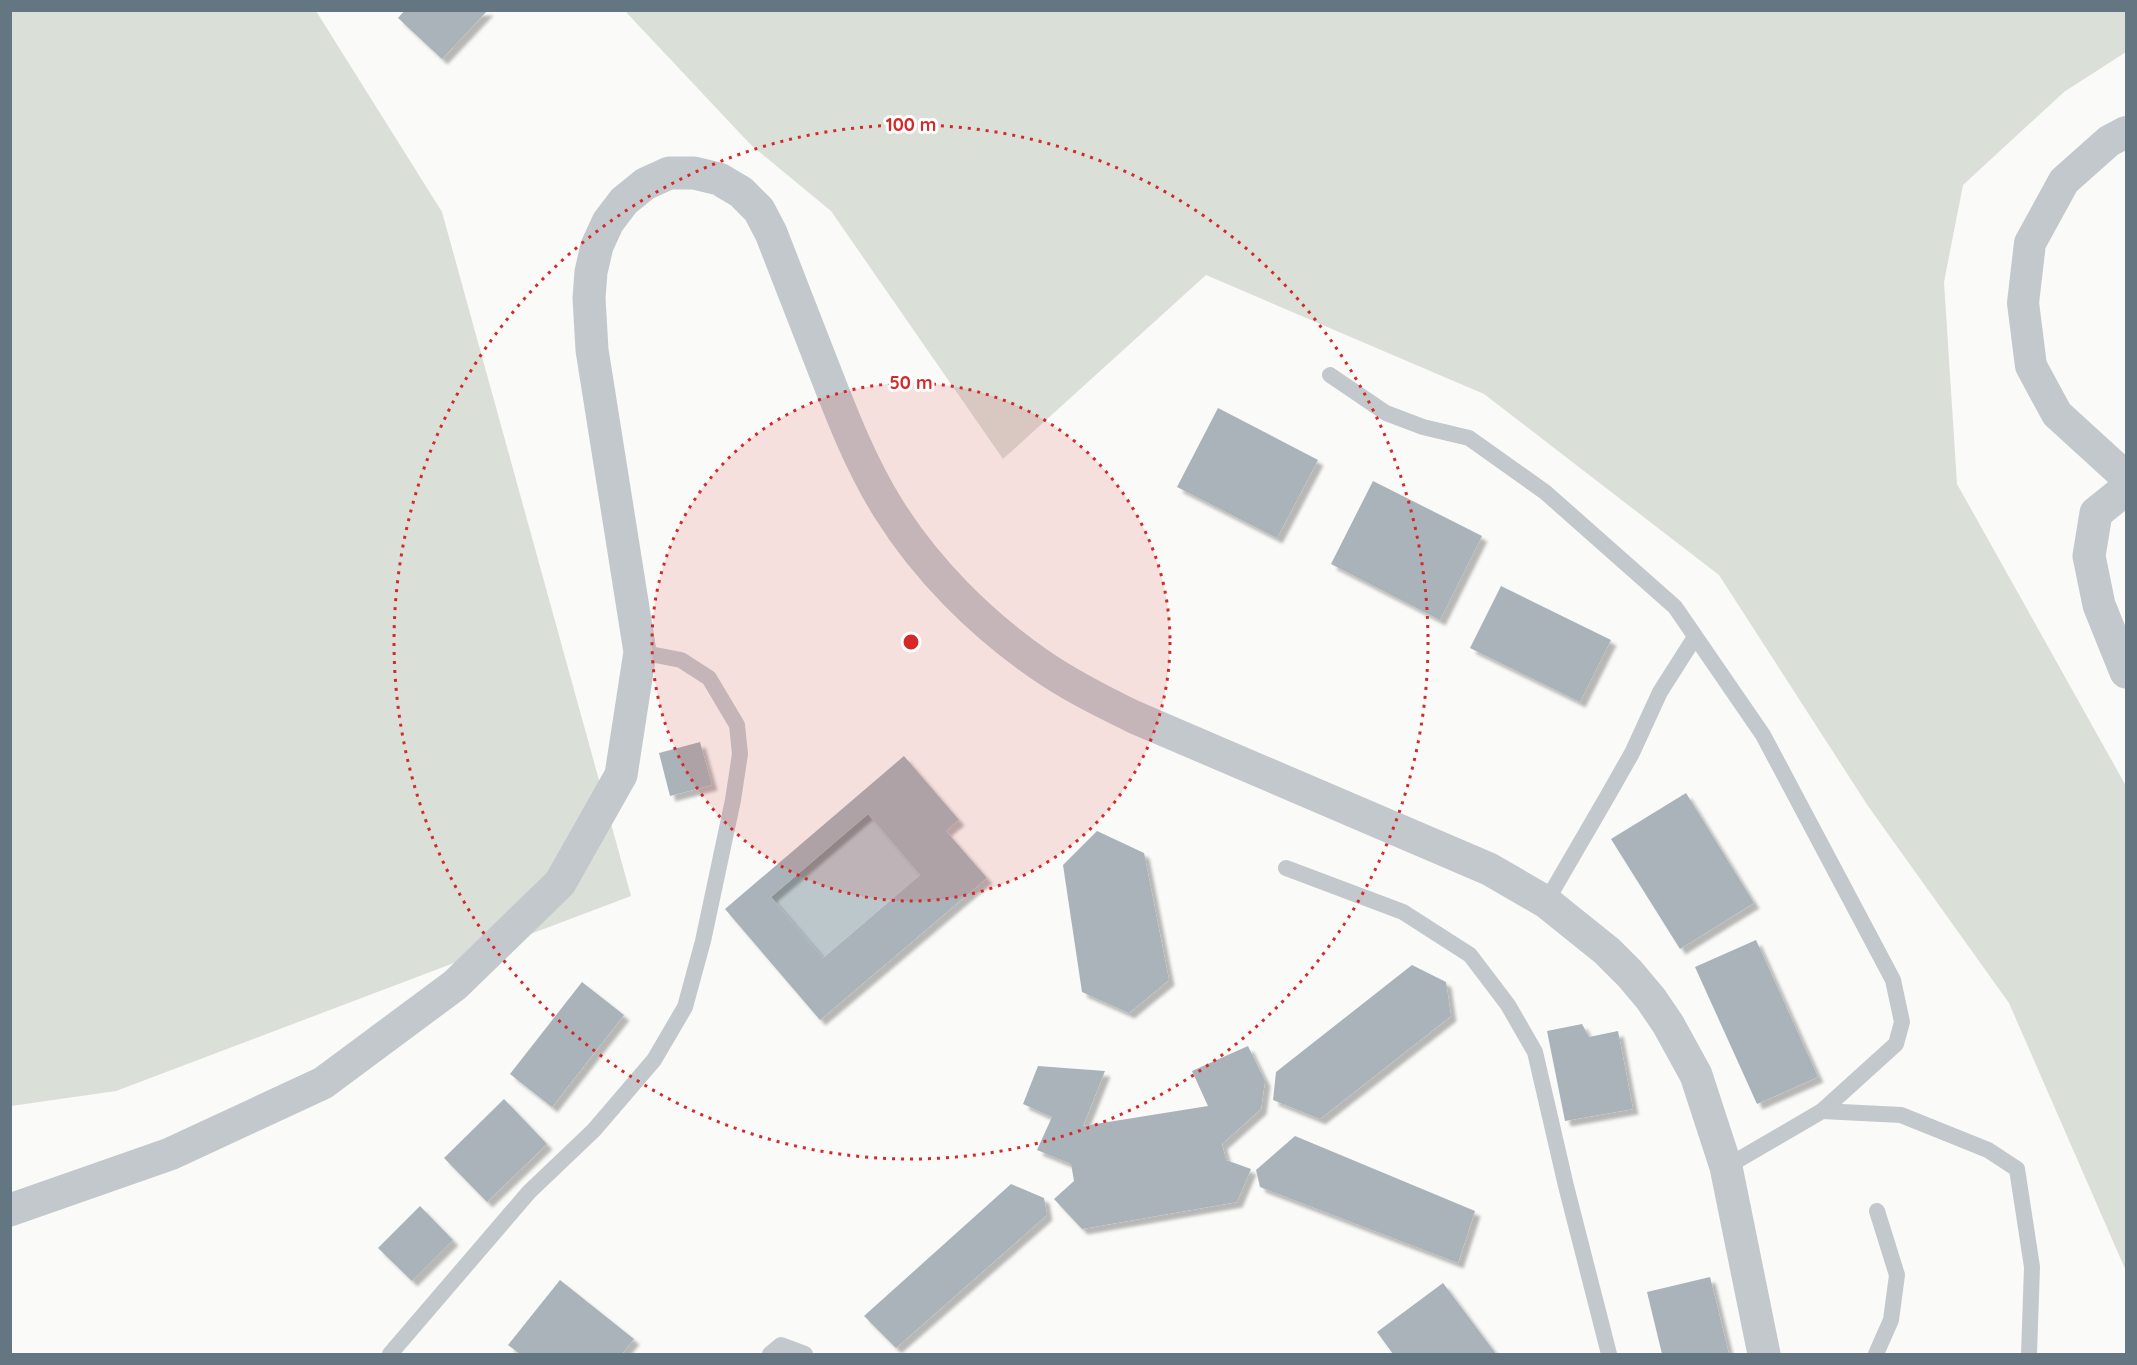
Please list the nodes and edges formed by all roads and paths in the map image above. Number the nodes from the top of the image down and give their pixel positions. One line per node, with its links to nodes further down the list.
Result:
1 (2127, 132): 3 (street)
2 (1330, 375): 5 (lane)
3 (2127, 477)
4 (2127, 489): 7 (street)
5 (1695, 637): 9 (lane); 10 (lane)
6 (639, 652): 9 (street); 12 (street); 14 (lane)
7 (2127, 672)
8 (1286, 868): 17 (lane)
9 (1546, 902): 11 (street)
10 (1822, 1111): 11 (lane); 20 (lane)
11 (1726, 1167): 18 (street)
12 (10, 1210)
13 (1877, 1211): 19 (lane)
14 (390, 1354)
15 (770, 1354): 16 (lane)
16 (805, 1354)
17 (1609, 1354)
18 (1764, 1354)
19 (1876, 1354)
20 (2029, 1354)

